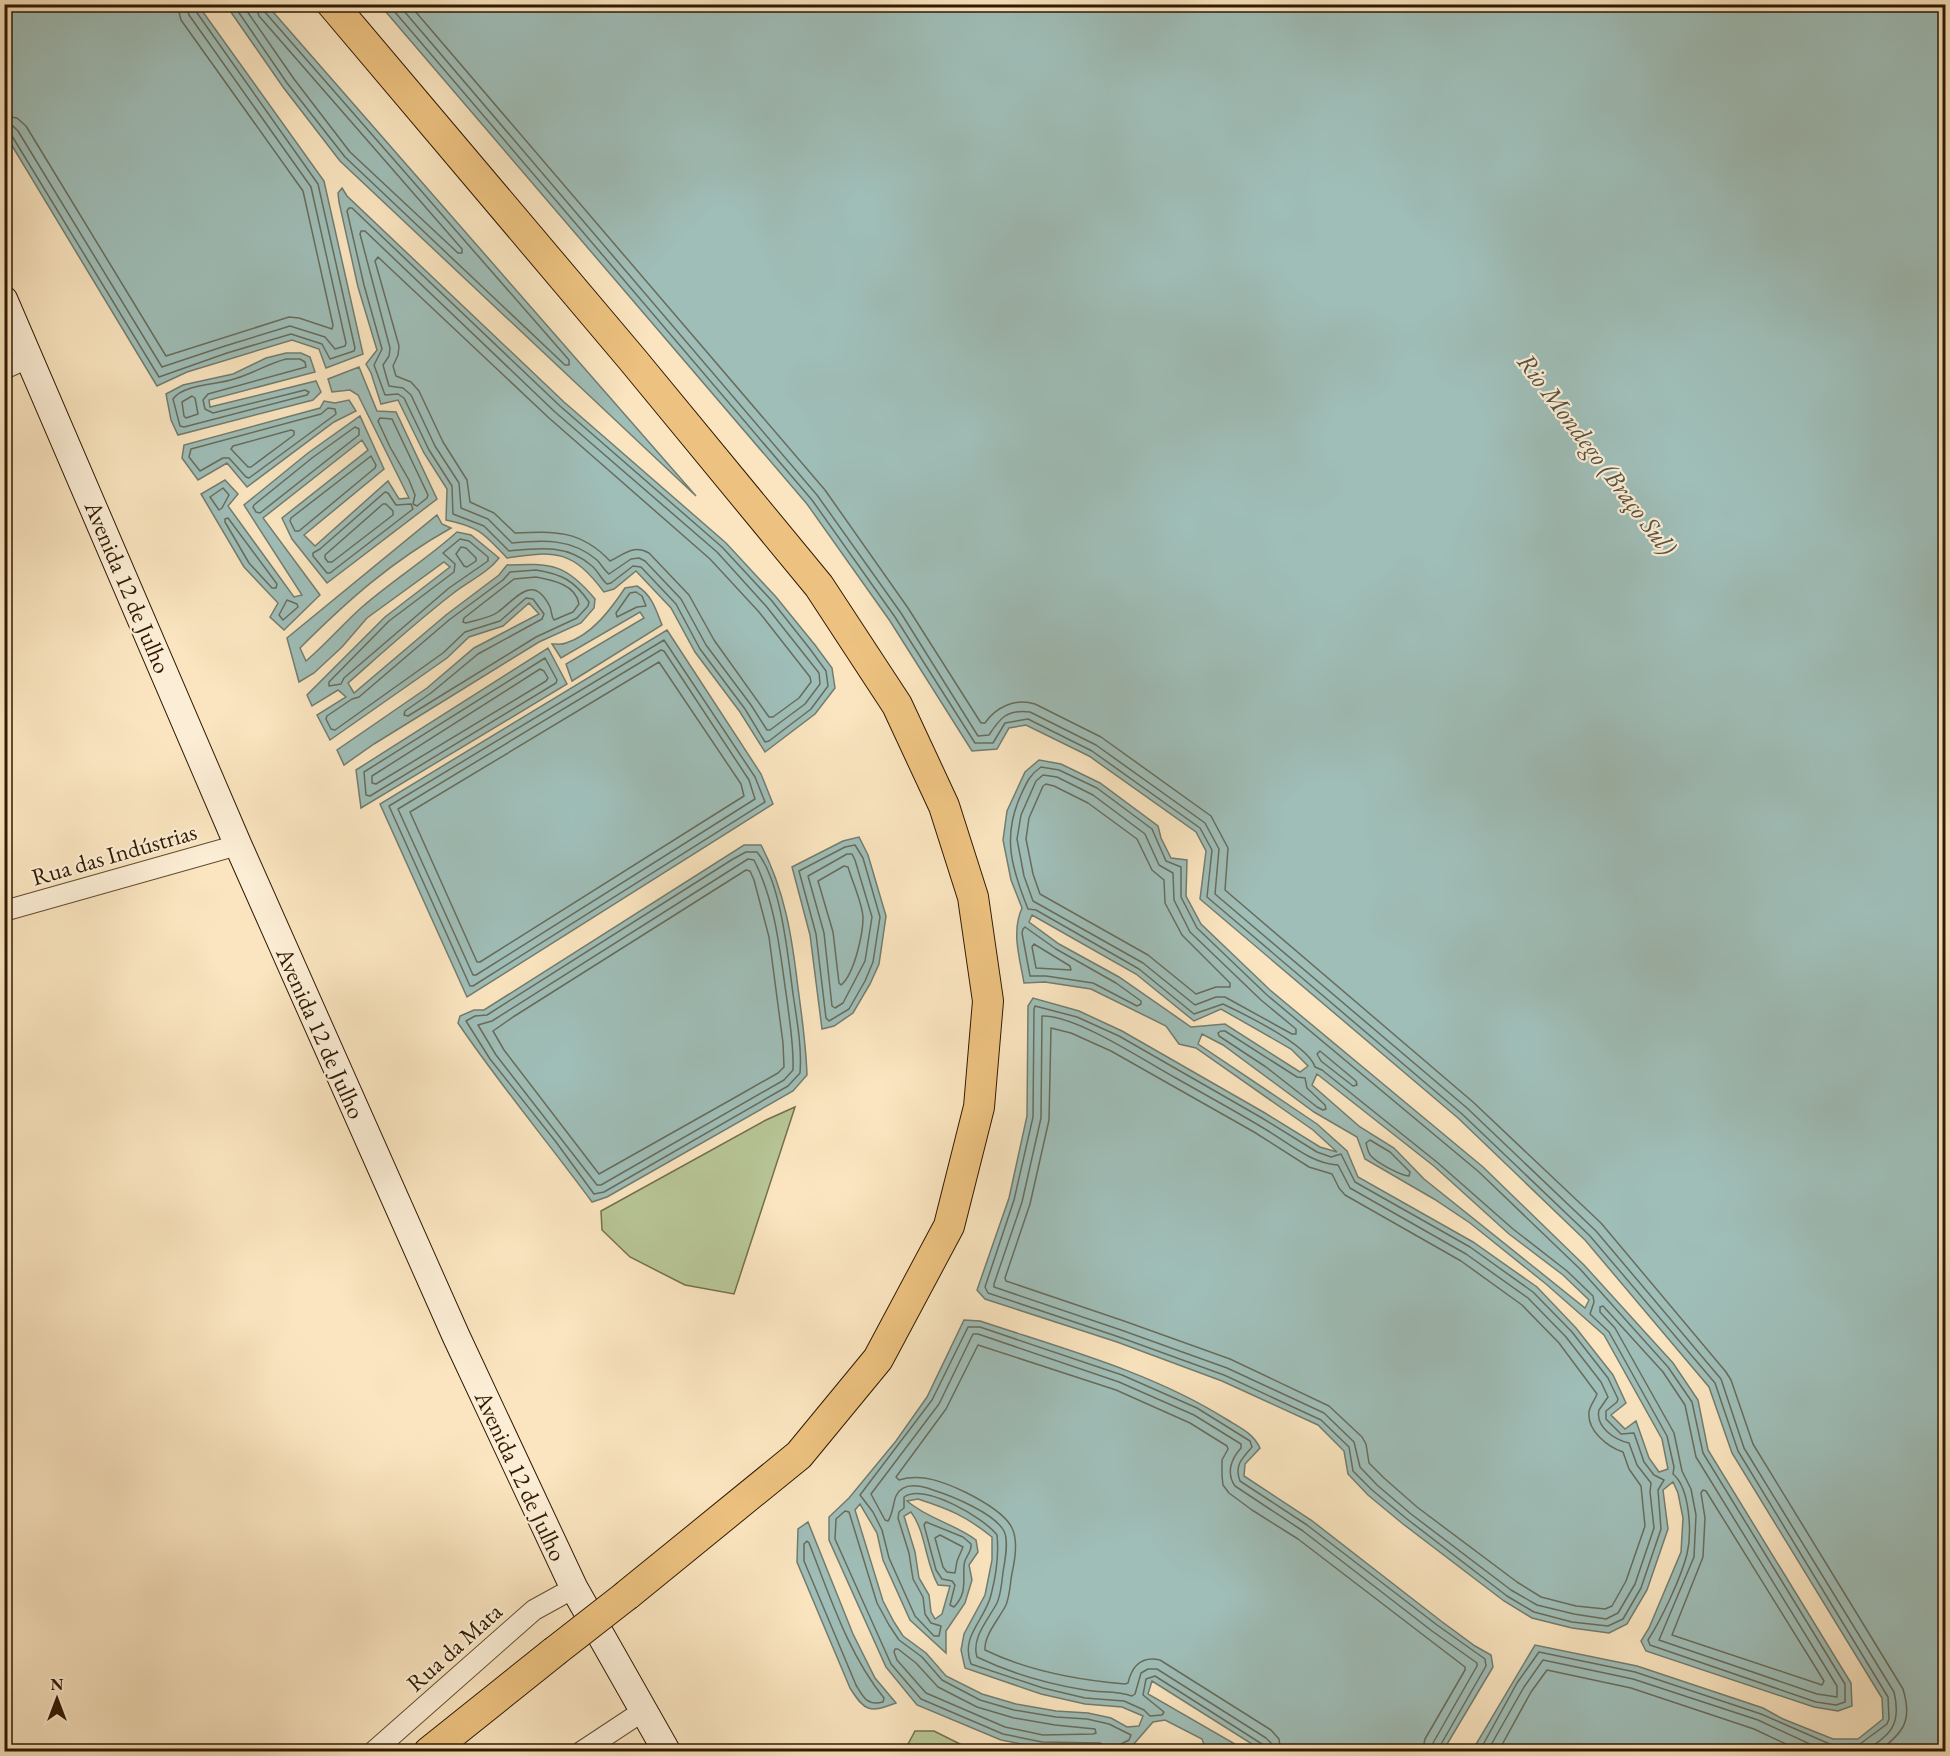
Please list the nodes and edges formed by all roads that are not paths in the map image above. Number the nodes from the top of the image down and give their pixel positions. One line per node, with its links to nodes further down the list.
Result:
1 (332, 4): 10 (main road, bridge)
2 (4, 300): 3 (main road, Avenida 12 de Julho)
3 (30, 357): 4 (street); 5 (main road, Avenida 12 de Julho)
4 (4, 369)
5 (238, 845): 6 (street, Rua das Indústrias); 7 (main road, Avenida 12 de Julho)
6 (4, 911)
7 (574, 1588): 8 (main road, Avenida 12 de Julho); 9 (street, Rua da Mata)
8 (643, 1711): 11 (street); 12 (main road, Avenida 12 de Julho)
9 (373, 1752)
10 (429, 1752)
11 (581, 1752)
12 (668, 1752)

